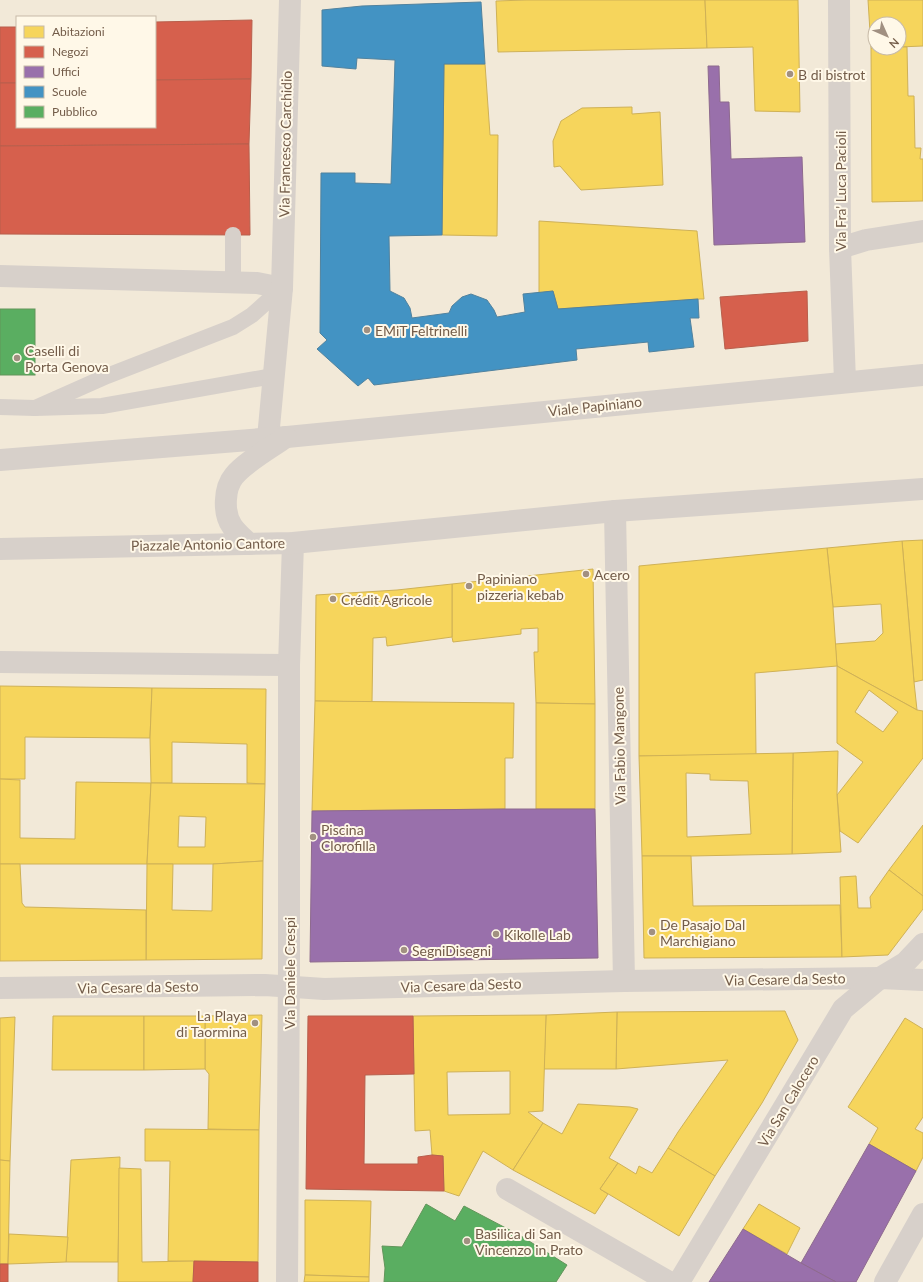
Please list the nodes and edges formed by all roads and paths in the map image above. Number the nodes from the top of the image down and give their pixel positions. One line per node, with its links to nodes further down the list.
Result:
1 (290, 0): 8 (street, Via Francesco Carchidio)
2 (839, 0): 5 (street, Via Fra' Luca Pacioli)
3 (923, 231): 5 (street)
4 (232, 235): 7 (lane)
5 (840, 248): 11 (street, Via Fra' Luca Pacioli)
6 (0, 276): 7 (street)
7 (234, 282): 8 (street)
8 (282, 288): 10 (street); 13 (lane)
9 (923, 375): 11 (street, Viale Papiniano)
10 (274, 376): 13 (lane); 14 (street)
11 (845, 381): 14 (street, Viale Papiniano)
12 (0, 407): 13 (lane)
13 (35, 408)
14 (277, 437): 15 (street); 19 (street)
15 (0, 460)
16 (923, 489): 17 (street)
17 (616, 511): 18 (street); 26 (street, Via Fabio Mangone)
18 (293, 543): 19 (street, Piazzale Antonio Cantore); 22 (street, Piazzale Antonio Cantore)
19 (249, 544): 20 (street, Piazzale Antonio Cantore)
20 (0, 549)
21 (0, 662): 22 (street)
22 (289, 665): 27 (street, Via Daniele Crespi)
23 (923, 944): 24 (street, Via San Calocero)
24 (880, 978): 25 (street, Via Cesare da Sesto); 26 (street, Via Cesare da Sesto); 33 (street, Via San Calocero)
25 (923, 980)
26 (624, 981): 27 (street, Via Cesare da Sesto)
27 (289, 986): 28 (street, Via Cesare da Sesto); 31 (street, Via Daniele Crespi)
28 (0, 988)
29 (507, 1189): 32 (street)
30 (923, 1214): 34 (street)
31 (286, 1282)
32 (669, 1282)
33 (679, 1282)
34 (885, 1282)

